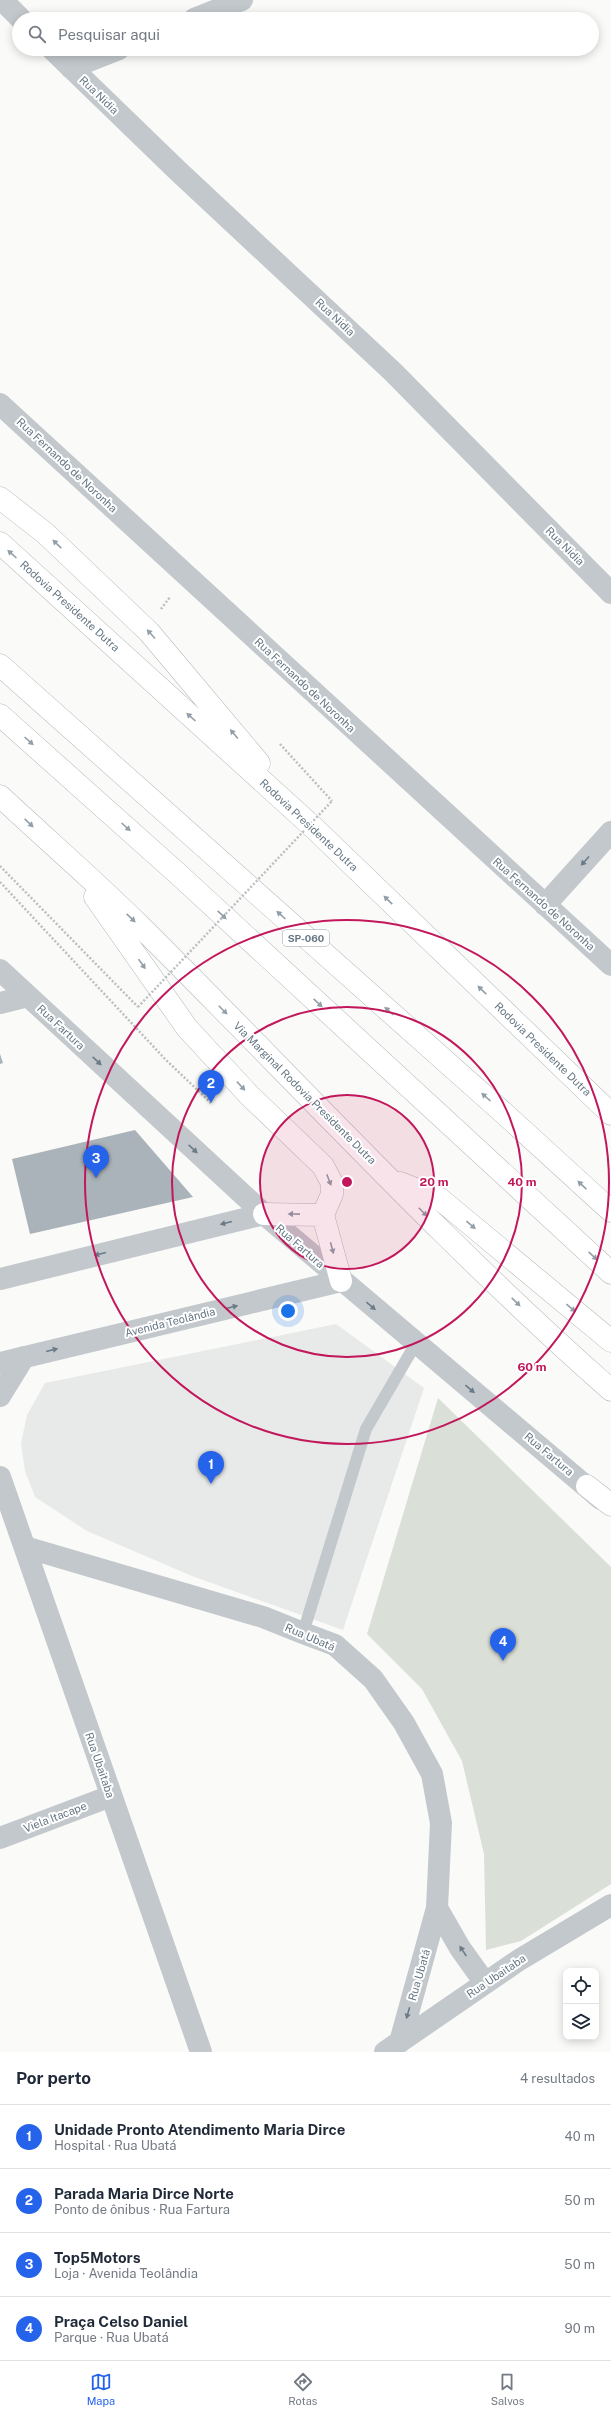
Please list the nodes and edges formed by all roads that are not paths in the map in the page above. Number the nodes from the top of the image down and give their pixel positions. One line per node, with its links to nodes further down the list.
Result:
1 (2, 0): 3 (street)
2 (242, 0): 4 (street)
3 (14, 12)
4 (212, 12)
5 (59, 56): 7 (street, Rua Nidia)
6 (101, 56): 7 (street)
7 (71, 68): 11 (street, Rua Nidia)
8 (0, 404): 18 (street, Rua Fernando de Noronha)
9 (0, 498): 15 (highway, one-way to 9)
10 (0, 543): 15 (highway, Rodovia Presidente Dutra, one-way to 10)
11 (611, 593)
12 (0, 665): 25 (highway, SP-060, one-way to 12)
13 (0, 715): 28 (highway, one-way to 28)
14 (0, 796): 17 (highway, Via Marginal Rodovia Presidente Dutra, one-way to 17)
15 (314, 828): 23 (highway, Rodovia Presidente Dutra, one-way to 15)
16 (611, 832): 18 (street, one-way to 18)
17 (72, 863): 24 (highway, Via Marginal Rodovia Presidente Dutra, one-way to 24); 27 (highway, one-way to 27)
18 (545, 906): 19 (street, Rua Fernando de Noronha)
19 (607, 955)
20 (0, 970): 21 (street, Rua Fartura)
21 (28, 996): 22 (street); 26 (street, Rua Fartura, one-way to 26)
22 (0, 1003)
23 (611, 1114)
24 (390, 1178): 31 (highway, one-way to 31); 35 (highway, Via Marginal Rodovia Presidente Dutra, one-way to 35)
25 (611, 1212)
26 (264, 1214): 27 (highway, one-way to 26); 29 (street, one-way to 29); 30 (street, Rua Fartura)
27 (323, 1215): 30 (highway, one-way to 30)
28 (611, 1273)
29 (0, 1279)
30 (341, 1281): 32 (street, Rua Fartura, one-way to 32); 33 (street, Avenida Teolândia, one-way to 30)
31 (611, 1341)
32 (416, 1343): 38 (street, Rua Fartura, one-way to 38); 42 (lane)
33 (24, 1357): 34 (street, Avenida Teolândia); 36 (street)
34 (0, 1362)
35 (611, 1390)
36 (0, 1396)
37 (0, 1477): 41 (street, Rua Ubaitaba)
38 (587, 1486): 39 (highway); 40 (street, Rua Fartura)
39 (611, 1505)
40 (611, 1510)
41 (25, 1547): 42 (street, Rua Ubatá); 43 (street, Rua Ubaitaba)
42 (303, 1633): 46 (street, Rua Ubatá)
43 (111, 1796): 44 (street, Viela Itacape); 49 (street, Rua Ubaitaba)
44 (0, 1838)
45 (611, 1905): 47 (street, Rua Ubaitaba)
46 (438, 1908): 47 (street, one-way to 46); 48 (street, Rua Ubatá, one-way to 48)
47 (485, 1983): 48 (street, Rua Ubaitaba)
48 (392, 2047)
49 (201, 2052)

